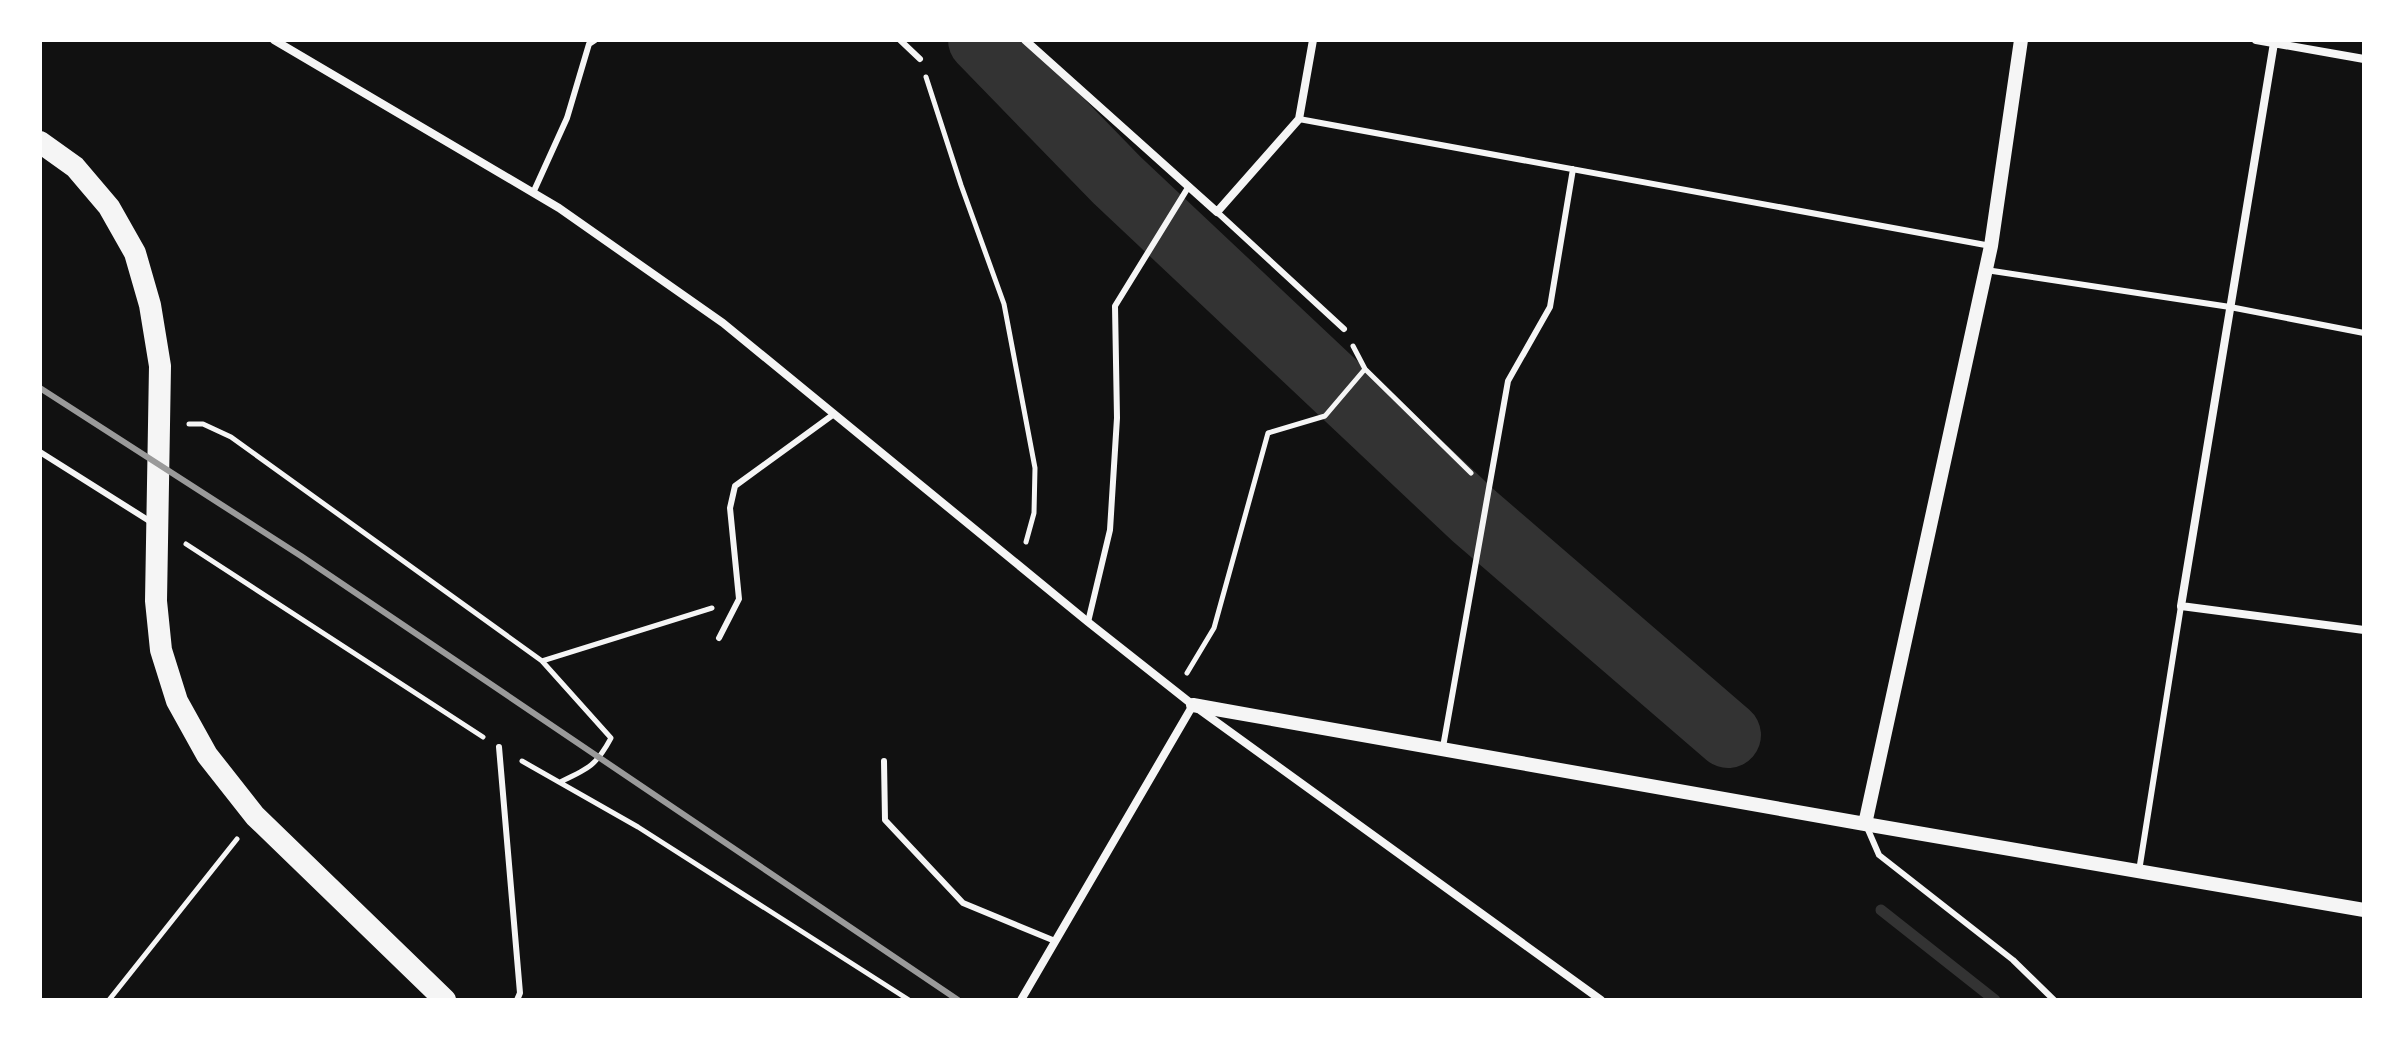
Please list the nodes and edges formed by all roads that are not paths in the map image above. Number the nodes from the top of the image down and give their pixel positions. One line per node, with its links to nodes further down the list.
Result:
1 (274, 40): 15 (street)
2 (595, 40): 15 (lane)
3 (900, 40): 9 (lane)
4 (1025, 40): 14 (street)
5 (1313, 40): 11 (street)
6 (2021, 40): 17 (street)
7 (2256, 40): 8 (street)
8 (2274, 43): 10 (street); 19 (street)
9 (920, 59)
10 (2364, 59)
11 (1299, 119): 13 (lane); 16 (street)
12 (40, 142): 24 (highway)
13 (1573, 169): 17 (lane); 31 (lane)
14 (1189, 186): 16 (street); 26 (lane)
15 (533, 193): 22 (street)
16 (1217, 212): 20 (lane)
17 (1991, 246): 18 (street)
18 (1986, 270): 19 (lane); 33 (street)
19 (2230, 307): 21 (lane); 25 (street)
20 (1344, 329)
21 (2364, 333)
22 (834, 414): 26 (street); 28 (lane)
23 (40, 452): 24 (lane)
24 (157, 526): 37 (highway)
25 (2181, 606): 27 (street); 34 (lane)
26 (1088, 622): 29 (street)
27 (2364, 630)
28 (719, 638)
29 (1193, 705): 31 (street); 36 (street); 40 (street)
30 (499, 747): 38 (lane)
31 (1442, 749): 33 (street)
32 (884, 761): 36 (lane)
33 (1865, 824): 34 (street); 41 (lane)
34 (2139, 871): 35 (street)
35 (2364, 910)
36 (1055, 941): 39 (street)
37 (445, 1000)
38 (517, 1000)
39 (1021, 1000)
40 (1601, 1000)
41 (2054, 1000)

